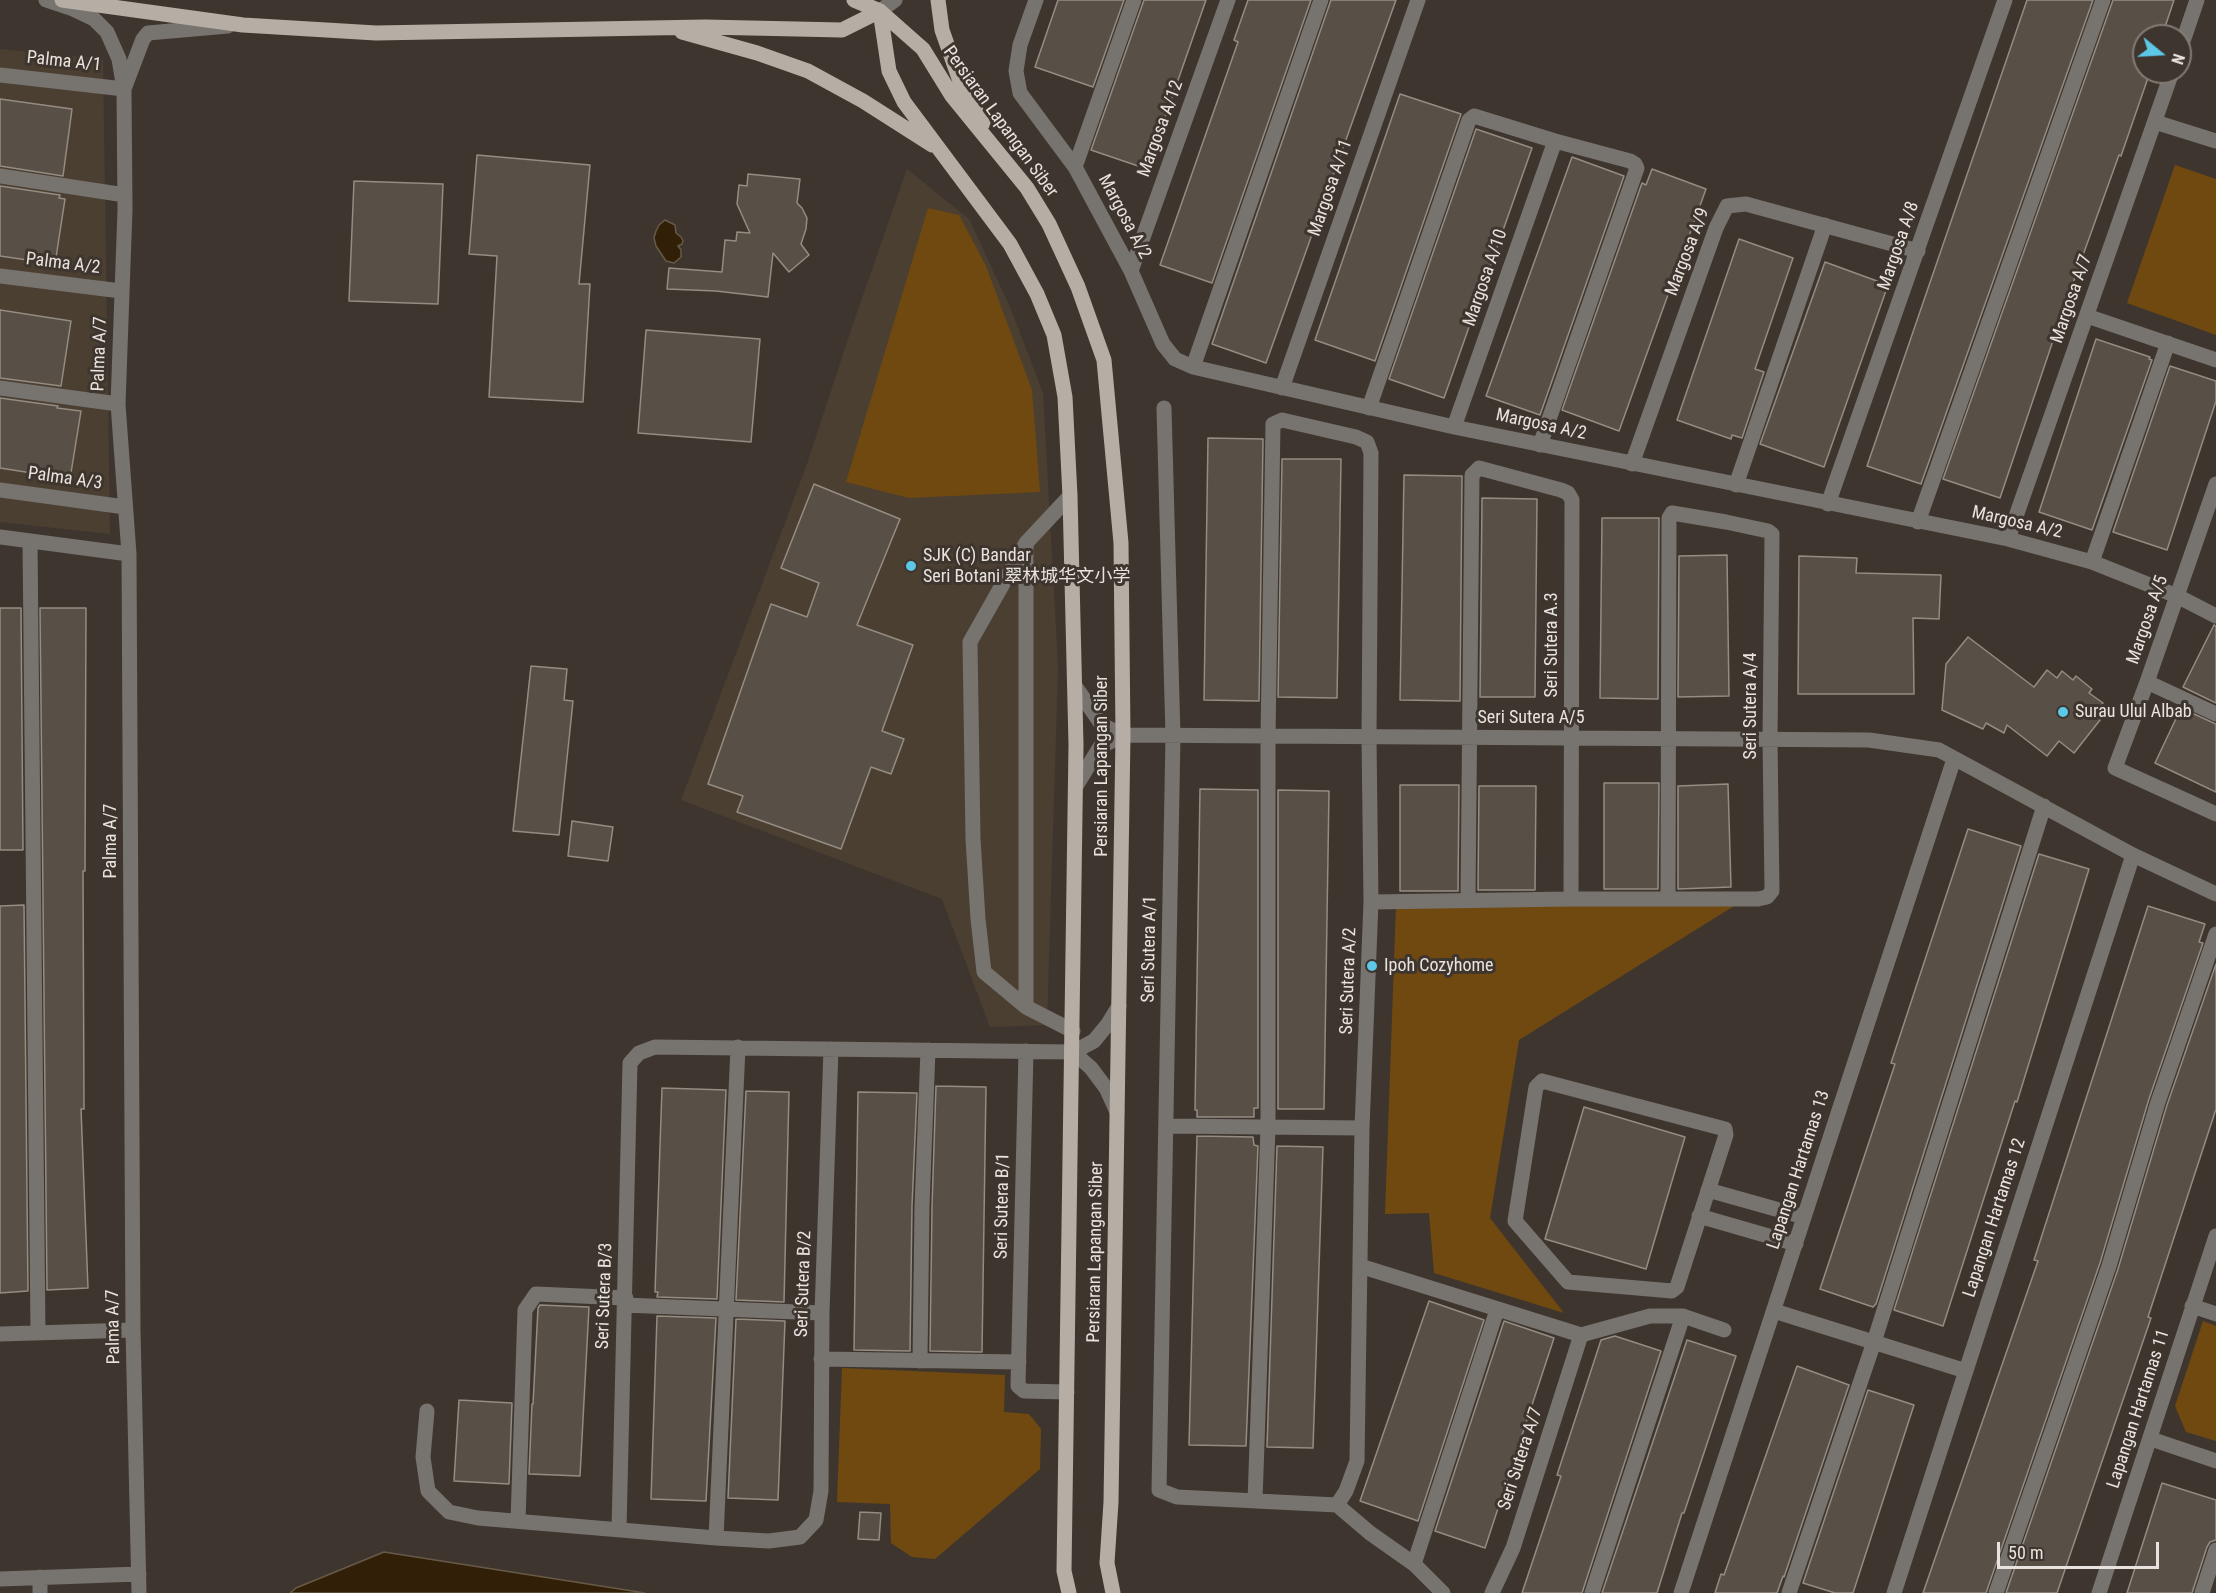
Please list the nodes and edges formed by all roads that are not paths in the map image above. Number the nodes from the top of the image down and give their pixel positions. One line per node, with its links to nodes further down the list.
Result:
1 (45, 0): 20 (street, Palma A/7)
2 (62, 0): 16 (main road)
3 (854, 0): 14 (main road, Persiaran Lapangan Siber)
4 (895, 0): 14 (street)
5 (938, 0): 25 (main road)
6 (1036, 0): 26 (street, Margosa A/2)
7 (1134, 0): 26 (street)
8 (1228, 0): 31 (street, Margosa A/12)
9 (1321, 0): 37 (street)
10 (1418, 0): 39 (street, Margosa A/11)
11 (2005, 0): 30 (street, Margosa A/8)
12 (2103, 0): 52 (street)
13 (2197, 0): 15 (street)
14 (880, 6): 17 (main road); 24 (main road, Persiaran Lapangan Siber); 25 (main road, Persiaran Lapangan Siber)
15 (2189, 24)
16 (243, 25): 17 (main road); 20 (street, Palma A/7)
17 (665, 28): 24 (main road)
18 (0, 75): 20 (street, Palma A/1)
19 (2168, 84): 21 (street, Margosa A/7)
20 (123, 89): 28 (street, Palma A/7)
21 (2155, 122): 23 (street); 34 (street, Margosa A/7)
22 (1555, 141): 42 (street); 43 (street, Margosa A/10); 44 (street)
23 (2216, 141)
24 (939, 150): 49 (main road, Persiaran Lapangan Siber)
25 (1000, 155): 64 (main road, Persiaran Lapangan Siber)
26 (1075, 167): 31 (street, Margosa A/2)
27 (0, 176): 28 (street)
28 (124, 195): 33 (street, Palma A/7)
29 (1826, 225): 30 (street, Margosa A/9); 45 (street, Margosa A/9); 47 (street)
30 (1918, 251): 50 (street, Margosa A/8)
31 (1131, 271): 37 (street, Margosa A/2)
32 (0, 276): 33 (street, Palma A/2)
33 (121, 291): 40 (street, Palma A/7)
34 (2087, 316): 35 (street); 54 (street, Margosa A/7)
35 (2168, 343): 36 (street); 58 (street)
36 (2216, 360)
37 (1193, 366): 39 (street, Margosa A/2)
38 (0, 388): 40 (street)
39 (1282, 388): 42 (street, Margosa A/2)
40 (118, 404): 51 (street, Palma A/7)
41 (1164, 408): 65 (street, Seri Sutera A/1)
42 (1369, 408): 43 (street, Margosa A/2)
43 (1454, 427): 44 (street, Margosa A/2)
44 (1540, 445): 45 (street, Margosa A/2)
45 (1632, 464): 47 (street, Margosa A/2)
46 (2216, 484): 59 (street, Margosa A/5)
47 (1736, 486): 50 (street, Margosa A/2)
48 (0, 490): 51 (street, Palma A/3)
49 (1070, 496): 56 (street); 62 (main road, Persiaran Lapangan Siber)
50 (1828, 504): 52 (street, Margosa A/2)
51 (125, 507): 57 (street, Palma A/7)
52 (1918, 522): 54 (street, Margosa A/2)
53 (0, 537): 55 (street)
54 (2008, 539): 58 (street, Margosa A/2)
55 (30, 541): 57 (street); 111 (street)
56 (1026, 543): 84 (street); 84 (street)
57 (129, 554): 109 (street, Palma A/7)
58 (2092, 562): 59 (street, Margosa A/2)
59 (2177, 596): 60 (street, Margosa A/2); 61 (street, Margosa A/5)
60 (2216, 616)
61 (2147, 682): 63 (street); 75 (street, Margosa A/5)
62 (1075, 686): 64 (street); 73 (main road, Persiaran Lapangan Siber)
63 (2216, 714)
64 (1123, 735): 65 (street, Seri Sutera A/5); 73 (street); 83 (main road, Persiaran Lapangan Siber)
65 (1173, 736): 66 (street, Seri Sutera A/5); 92 (street, Seri Sutera A/1)
66 (1268, 736): 67 (street, Seri Sutera A/5); 67 (street, Seri Sutera A/2); 93 (street)
67 (1369, 737): 68 (street, Seri Sutera A/5); 81 (street, Seri Sutera A/2)
68 (1470, 737): 69 (street, Seri Sutera A/5); 69 (street, Seri Sutera A.3); 80 (street)
69 (1571, 738): 70 (street, Seri Sutera A/5); 78 (street, Seri Sutera A.3)
70 (1668, 738): 71 (street, Seri Sutera A/5); 71 (street, Seri Sutera A/4); 79 (street)
71 (1770, 739): 72 (street, Seri Sutera A/5); 79 (street, Seri Sutera A/4)
72 (1954, 759): 74 (street); 97 (street, Lapangan Hartamas 13)
73 (1076, 786): 85 (main road, Persiaran Lapangan Siber)
74 (2044, 806): 76 (street); 114 (street)
75 (2216, 814)
76 (2133, 855): 77 (street); 118 (street, Lapangan Hartamas 12)
77 (2216, 894)
78 (1571, 899): 79 (street); 80 (street)
79 (1668, 899)
80 (1468, 901): 81 (street)
81 (1371, 902): 94 (street, Seri Sutera A/2)
82 (2216, 934): 143 (street)
83 (1119, 1006): 90 (street); 91 (main road, Persiaran Lapangan Siber)
84 (1026, 1007): 85 (street)
85 (1072, 1031): 90 (main road, Persiaran Lapangan Siber)
86 (738, 1047): 87 (street); 101 (street, Seri Sutera B/3); 103 (street)
87 (831, 1048): 88 (street); 106 (street, Seri Sutera B/2)
88 (928, 1050): 89 (street); 116 (street)
89 (1026, 1051): 90 (street); 117 (street, Seri Sutera B/1)
90 (1073, 1052): 91 (street); 119 (main road, Persiaran Lapangan Siber)
91 (1118, 1112): 136 (main road, Persiaran Lapangan Siber)
92 (1167, 1126): 93 (street); 123 (street, Seri Sutera A/1)
93 (1268, 1127): 94 (street); 123 (street)
94 (1362, 1128): 100 (street, Seri Sutera A/2)
95 (1708, 1190): 96 (street); 96 (street); 97 (street)
96 (1699, 1216): 99 (street)
97 (1804, 1217): 99 (street, Lapangan Hartamas 13)
98 (2216, 1236): 102 (street, Lapangan Hartamas 11)
99 (1796, 1244): 105 (street, Lapangan Hartamas 13)
100 (1360, 1266): 104 (street); 124 (street, Seri Sutera A/2)
101 (625, 1301): 103 (street); 125 (street); 126 (street, Seri Sutera B/3)
102 (2192, 1306): 107 (street); 121 (street, Lapangan Hartamas 11)
103 (726, 1310): 106 (street); 127 (street)
104 (1497, 1310): 113 (street); 129 (street)
105 (1774, 1311): 114 (street); 140 (street, Lapangan Hartamas 13)
106 (822, 1313): 115 (street, Seri Sutera B/2)
107 (2216, 1314)
108 (1683, 1316): 110 (street); 113 (street); 139 (street)
109 (133, 1330): 111 (street); 130 (street, Palma A/7)
110 (1724, 1330)
111 (38, 1333): 112 (street)
112 (0, 1334)
113 (1581, 1335): 138 (street, Seri Sutera A/7)
114 (1874, 1342): 118 (street); 141 (street)
115 (821, 1359): 116 (street); 127 (street, Seri Sutera B/2)
116 (920, 1361): 117 (street)
117 (1019, 1362): 119 (street, Seri Sutera B/1)
118 (1966, 1371): 142 (street, Lapangan Hartamas 12)
119 (1066, 1392): 135 (main road, Persiaran Lapangan Siber)
120 (427, 1411): 125 (street)
121 (2151, 1439): 122 (street); 144 (street, Lapangan Hartamas 11)
122 (2216, 1461)
123 (1256, 1501): 124 (street)
124 (1338, 1505): 129 (street)
125 (518, 1521): 126 (street)
126 (619, 1529): 127 (street)
127 (716, 1538)
128 (2216, 1550): 145 (street)
129 (1414, 1564): 137 (street)
130 (139, 1574): 131 (street); 134 (street, Palma A/7)
131 (40, 1577): 132 (street); 133 (street)
132 (0, 1579)
133 (40, 1593)
134 (139, 1593)
135 (1069, 1593)
136 (1113, 1593)
137 (1443, 1593)
138 (1492, 1593)
139 (1592, 1593)
140 (1681, 1593)
141 (1789, 1593)
142 (1893, 1593)
143 (1996, 1593)
144 (2099, 1593)
145 (2202, 1593)

